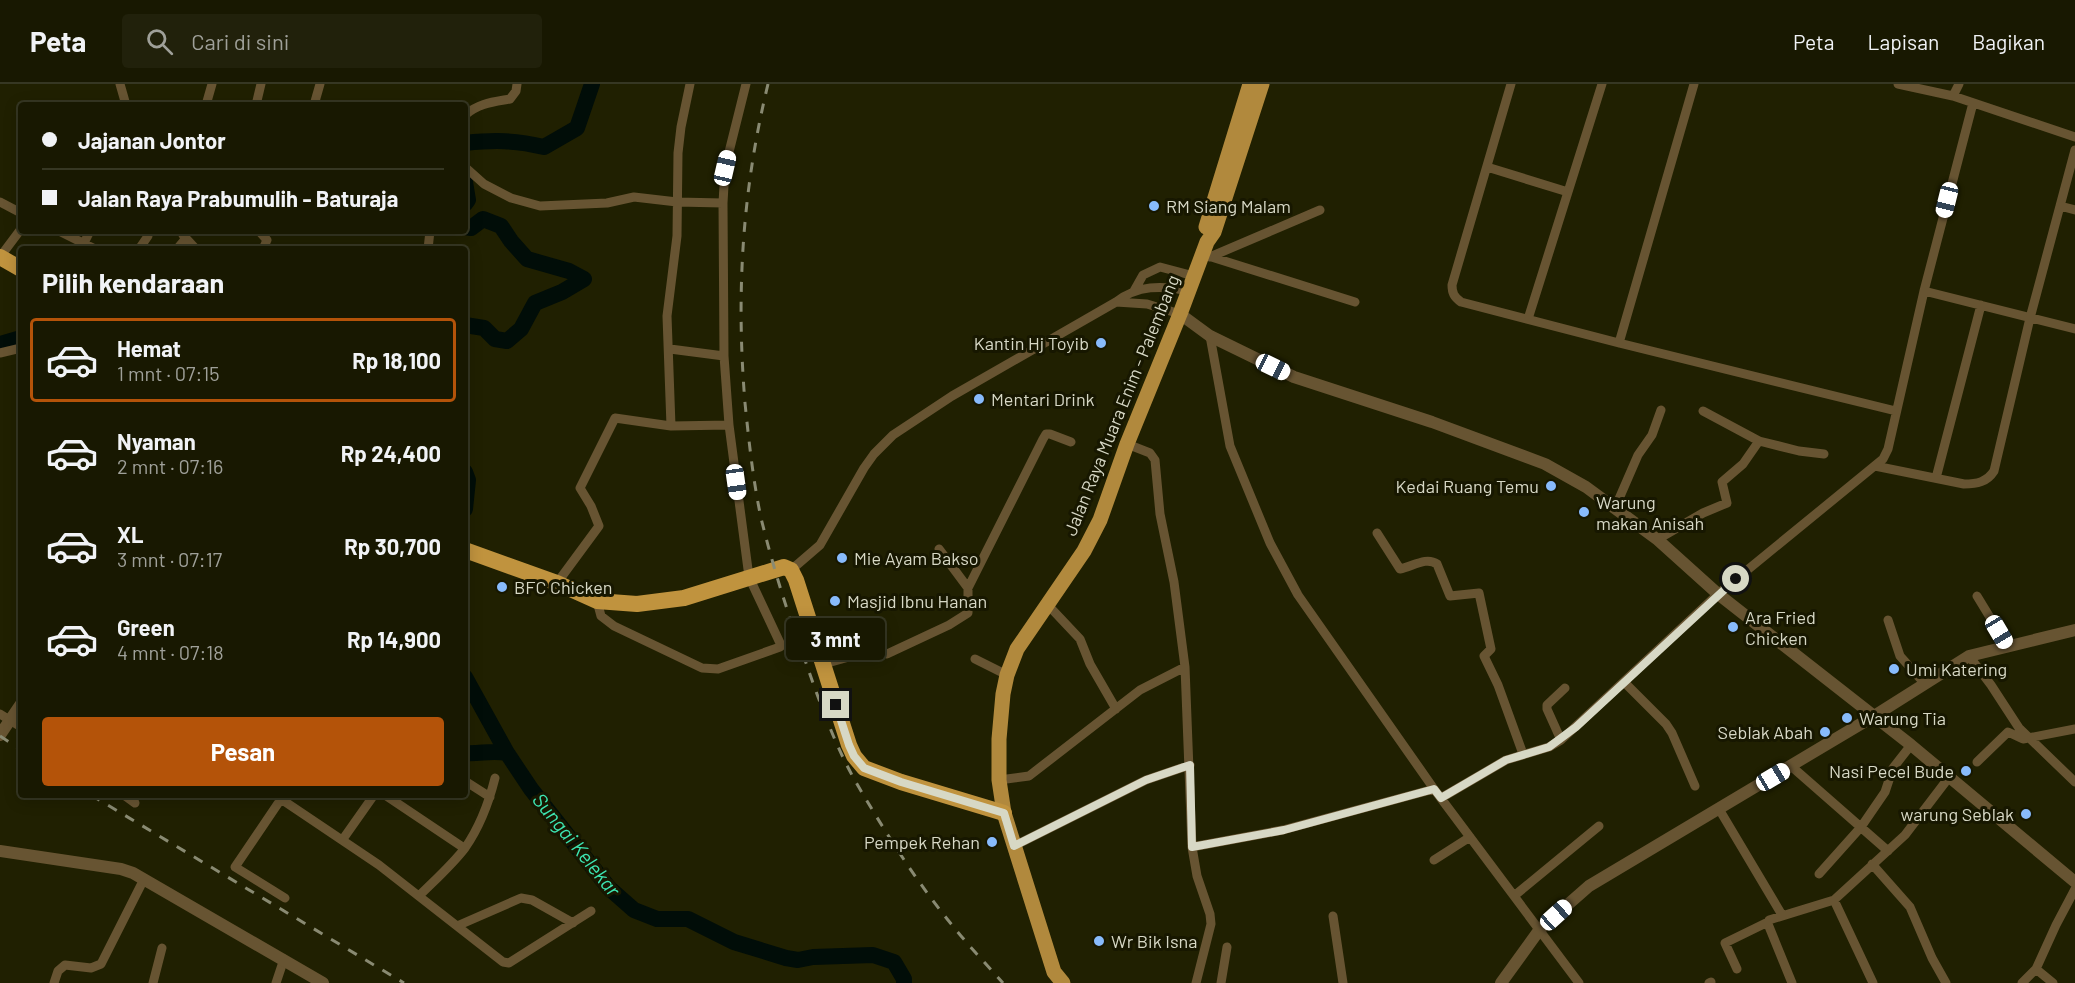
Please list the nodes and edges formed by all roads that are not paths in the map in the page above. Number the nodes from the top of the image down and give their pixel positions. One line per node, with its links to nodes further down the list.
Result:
1 (120, 84): 16 (street)
2 (212, 84): 17 (street)
3 (261, 84): 18 (street)
4 (320, 84): 19 (street)
5 (517, 84): 21 (street)
6 (690, 84): 28 (street)
7 (746, 84): 29 (street)
8 (1250, 84): 43 (main road, Jalan Raya Muara Enim - Palembang)
9 (1262, 84): 43 (main road, Jalan Raya Muara Enim - Palembang)
10 (1511, 84): 24 (street)
11 (1602, 84): 26 (street)
12 (1694, 84): 58 (street)
13 (1898, 84): 15 (street)
14 (1959, 84): 15 (street)
15 (1953, 96): 20 (street)
16 (125, 102)
17 (207, 102)
18 (257, 102)
19 (315, 102)
20 (1972, 104): 22 (street); 49 (street)
21 (468, 112)
22 (2075, 137)
23 (2075, 150): 30 (street)
24 (1487, 168): 26 (street); 55 (street)
25 (468, 170): 28 (street)
26 (1568, 192): 55 (street)
27 (0, 202): 33 (street)
28 (677, 202): 29 (street); 60 (street)
29 (723, 203): 62 (street)
30 (2061, 206): 32 (street); 54 (street)
31 (1320, 210): 43 (street)
32 (2075, 210)
33 (18, 211)
34 (18, 234): 44 (street)
35 (65, 234): 38 (street)
36 (88, 234): 38 (street)
37 (148, 236): 40 (street)
38 (84, 243): 39 (street)
39 (90, 246)
40 (141, 246)
41 (179, 246): 42 (street)
42 (193, 246)
43 (1206, 251): 46 (main road, Jalan Raya Muara Enim - Palembang); 51 (street)
44 (0, 257): 45 (highway)
45 (18, 267)
46 (1194, 276): 47 (street); 48 (main road, Jalan Raya Muara Enim - Palembang)
47 (1134, 291): 48 (street); 50 (street)
48 (1189, 291): 53 (main road, Jalan Raya Muara Enim - Palembang)
49 (1924, 291): 52 (street); 65 (street)
50 (1116, 302): 53 (street); 79 (street)
51 (1355, 302)
52 (1981, 305): 54 (street); 73 (street)
53 (1180, 314): 57 (street); 70 (main road, Jalan Raya Muara Enim - Palembang)
54 (2030, 318): 56 (street); 73 (street)
55 (1528, 319): 58 (street)
56 (2075, 329)
57 (1210, 336): 74 (street); 118 (street)
58 (1619, 343): 65 (street)
59 (18, 349): 61 (street)
60 (670, 349): 62 (street); 67 (street)
61 (0, 353)
62 (724, 356): 66 (street)
63 (1662, 410): 74 (street)
64 (1703, 411): 68 (street)
65 (1896, 411): 72 (street)
66 (729, 425): 67 (street); 80 (street)
67 (671, 426): 81 (street)
68 (1759, 441): 71 (street); 76 (street)
69 (1071, 442): 82 (street)
70 (1127, 444): 86 (main road, Jalan Raya Muara Enim - Palembang); 93 (street)
71 (1824, 454)
72 (1875, 466): 73 (street); 83 (street)
73 (1936, 478)
74 (1615, 508): 76 (street)
75 (1377, 533): 108 (street)
76 (1658, 539): 83 (street)
77 (939, 549): 82 (street)
78 (468, 550): 81 (highway)
79 (791, 570): 80 (highway); 92 (highway)
80 (749, 577): 85 (highway); 85 (street)
81 (557, 583): 85 (highway)
82 (968, 588): 92 (street)
83 (1718, 594): 95 (street); 101 (street)
84 (1977, 596): 89 (street)
85 (597, 601)
86 (1047, 604): 94 (main road, Jalan Raya Muara Enim - Palembang); 99 (street)
87 (1888, 620): 96 (street)
88 (2075, 630): 89 (street)
89 (2008, 647): 90 (street)
90 (1969, 657): 96 (street); 105 (street)
91 (975, 659): 94 (street)
92 (824, 664): 128 (highway)
93 (1185, 667): 99 (street); 110 (street)
94 (1007, 675): 114 (main road, Jalan Raya Muara Enim - Palembang)
95 (1624, 682): 106 (street); 117 (street)
96 (1925, 684): 101 (street)
97 (1565, 688): 106 (street)
98 (18, 706): 100 (street)
99 (1116, 709): 114 (street)
100 (5, 716): 102 (street); 104 (street)
101 (1874, 716): 107 (street); 111 (street)
102 (18, 724)
103 (2075, 729): 105 (street)
104 (0, 735)
105 (2029, 738): 109 (street); 115 (street)
106 (1561, 740): 108 (street)
107 (1911, 745): 112 (street); 130 (street)
108 (1523, 754): 125 (street)
109 (1977, 762)
110 (1190, 765): 133 (street); 134 (street)
111 (1791, 766): 127 (street); 130 (street)
112 (1950, 776): 136 (street); 142 (street)
113 (495, 778): 119 (street)
114 (999, 780): 128 (main road, Jalan Raya Muara Enim - Palembang)
115 (2075, 782)
116 (468, 783): 119 (street)
117 (1695, 786)
118 (1434, 789): 125 (street); 134 (street)
119 (490, 797): 135 (street)
120 (129, 798): 126 (street)
121 (277, 798): 146 (street)
122 (280, 798): 132 (street)
123 (372, 798): 132 (street)
124 (389, 798): 135 (street)
125 (1441, 798): 131 (street)
126 (135, 802)
127 (1719, 809): 149 (street); 154 (street)
128 (1004, 813): 133 (main road, Jalan Raya Muara Enim - Palembang)
129 (1599, 826): 145 (street)
130 (1861, 827): 136 (street); 140 (street)
131 (1470, 837): 138 (street); 145 (street)
132 (343, 839): 144 (street)
133 (1014, 846): 164 (main road, Jalan Raya Muara Enim - Palembang)
134 (1192, 847): 165 (street)
135 (464, 848): 144 (street)
136 (1888, 850): 139 (street)
137 (0, 851): 141 (street)
138 (1434, 860)
139 (1872, 864): 147 (street); 172 (street)
140 (1819, 874)
141 (144, 879): 157 (street); 160 (street)
142 (2075, 882)
143 (2075, 889): 159 (street)
144 (419, 896): 153 (street)
145 (1515, 896): 154 (street)
146 (285, 898)
147 (1834, 900): 149 (street); 171 (street)
148 (591, 911): 152 (street)
149 (1782, 915): 151 (street)
150 (1333, 916): 167 (street)
151 (1768, 922): 158 (street); 170 (street)
152 (573, 923): 153 (street); 153 (street)
153 (457, 926)
154 (1540, 929): 168 (street); 169 (street)
155 (1227, 947): 166 (street)
156 (162, 948): 161 (street)
157 (284, 960): 162 (street); 163 (street)
158 (1737, 969)
159 (2036, 969): 173 (street); 174 (street)
160 (54, 983)
161 (153, 983)
162 (276, 983)
163 (323, 983)
164 (1063, 983)
165 (1196, 983)
166 (1221, 983)
167 (1342, 983)
168 (1501, 983)
169 (1579, 983)
170 (1792, 983)
171 (1873, 983)
172 (1946, 983)
173 (2022, 983)
174 (2053, 983)

